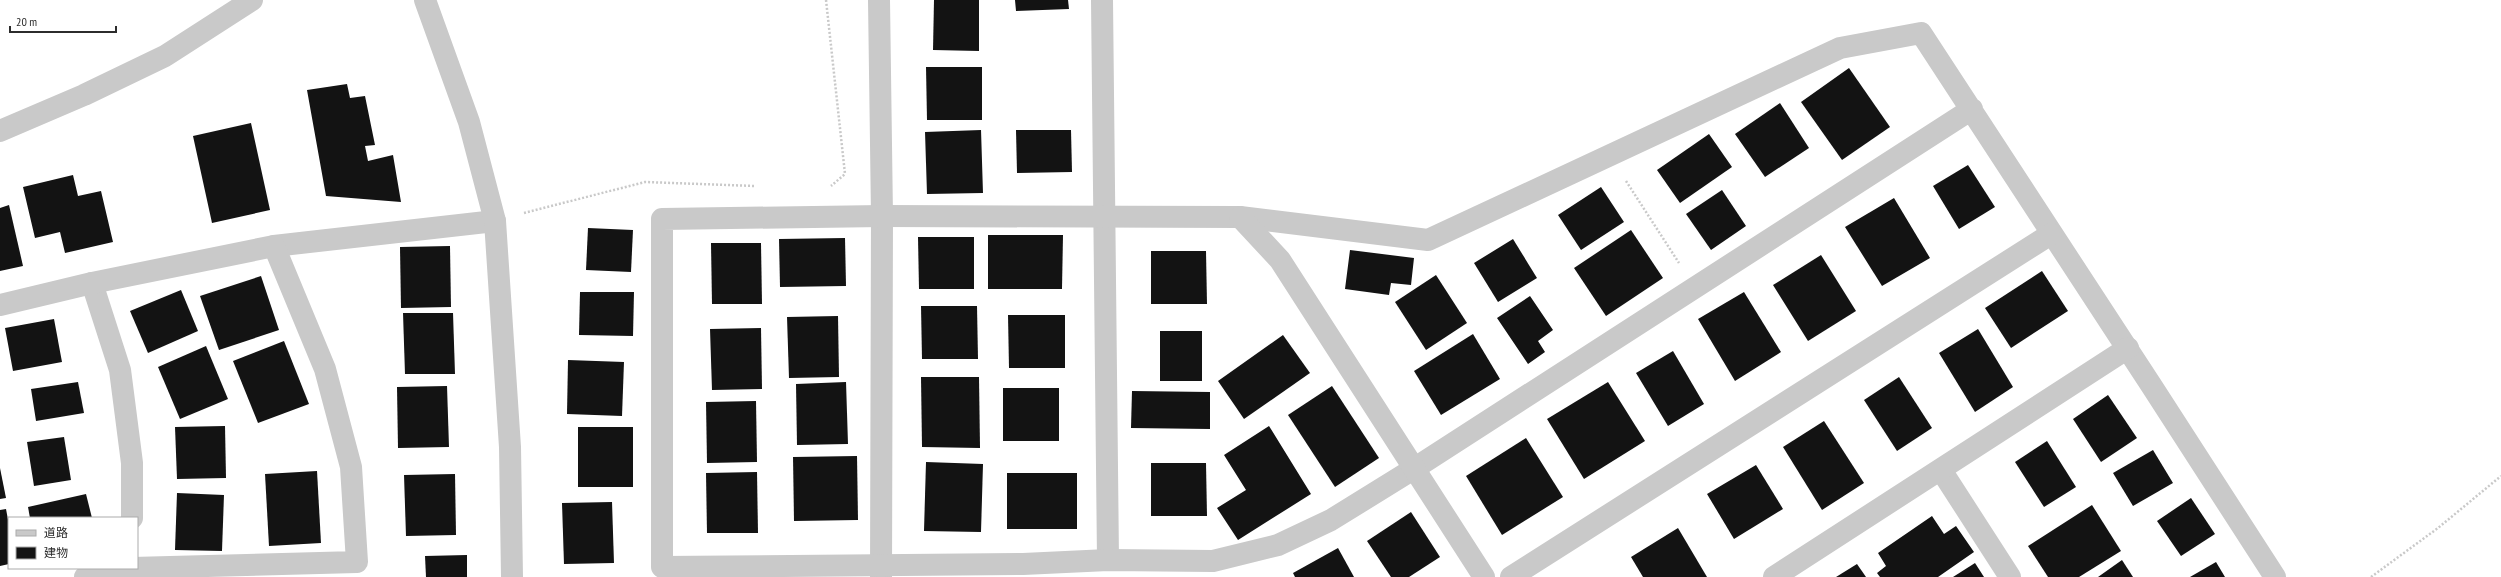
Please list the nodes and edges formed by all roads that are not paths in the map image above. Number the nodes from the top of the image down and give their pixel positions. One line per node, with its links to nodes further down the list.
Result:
1 (252, 0): 6 (street)
2 (425, 0): 10 (street)
3 (879, 0): 7 (street)
4 (1102, 0): 9 (street)
5 (1972, 109): 8 (street); 11 (street); 16 (street)
6 (0, 132)
7 (882, 216): 9 (street); 22 (street); 22 (street)
8 (1240, 217): 9 (street); 16 (street)
9 (1104, 218): 19 (street)
10 (495, 221): 12 (street); 24 (street)
11 (2051, 234): 15 (street); 26 (street)
12 (274, 246): 13 (street); 20 (street)
13 (92, 284): 14 (street); 18 (street)
14 (0, 305)
15 (2128, 348): 17 (street); 29 (street)
16 (1414, 468): 19 (street); 25 (street)
17 (1941, 470): 27 (street); 28 (street)
18 (132, 517)
19 (1108, 560): 22 (street)
20 (138, 568)
21 (127, 569): 23 (street)
22 (881, 571)
23 (85, 577)
24 (512, 577)
25 (1484, 577)
26 (1511, 577)
27 (1774, 577)
28 (2010, 577)
29 (2275, 577)

